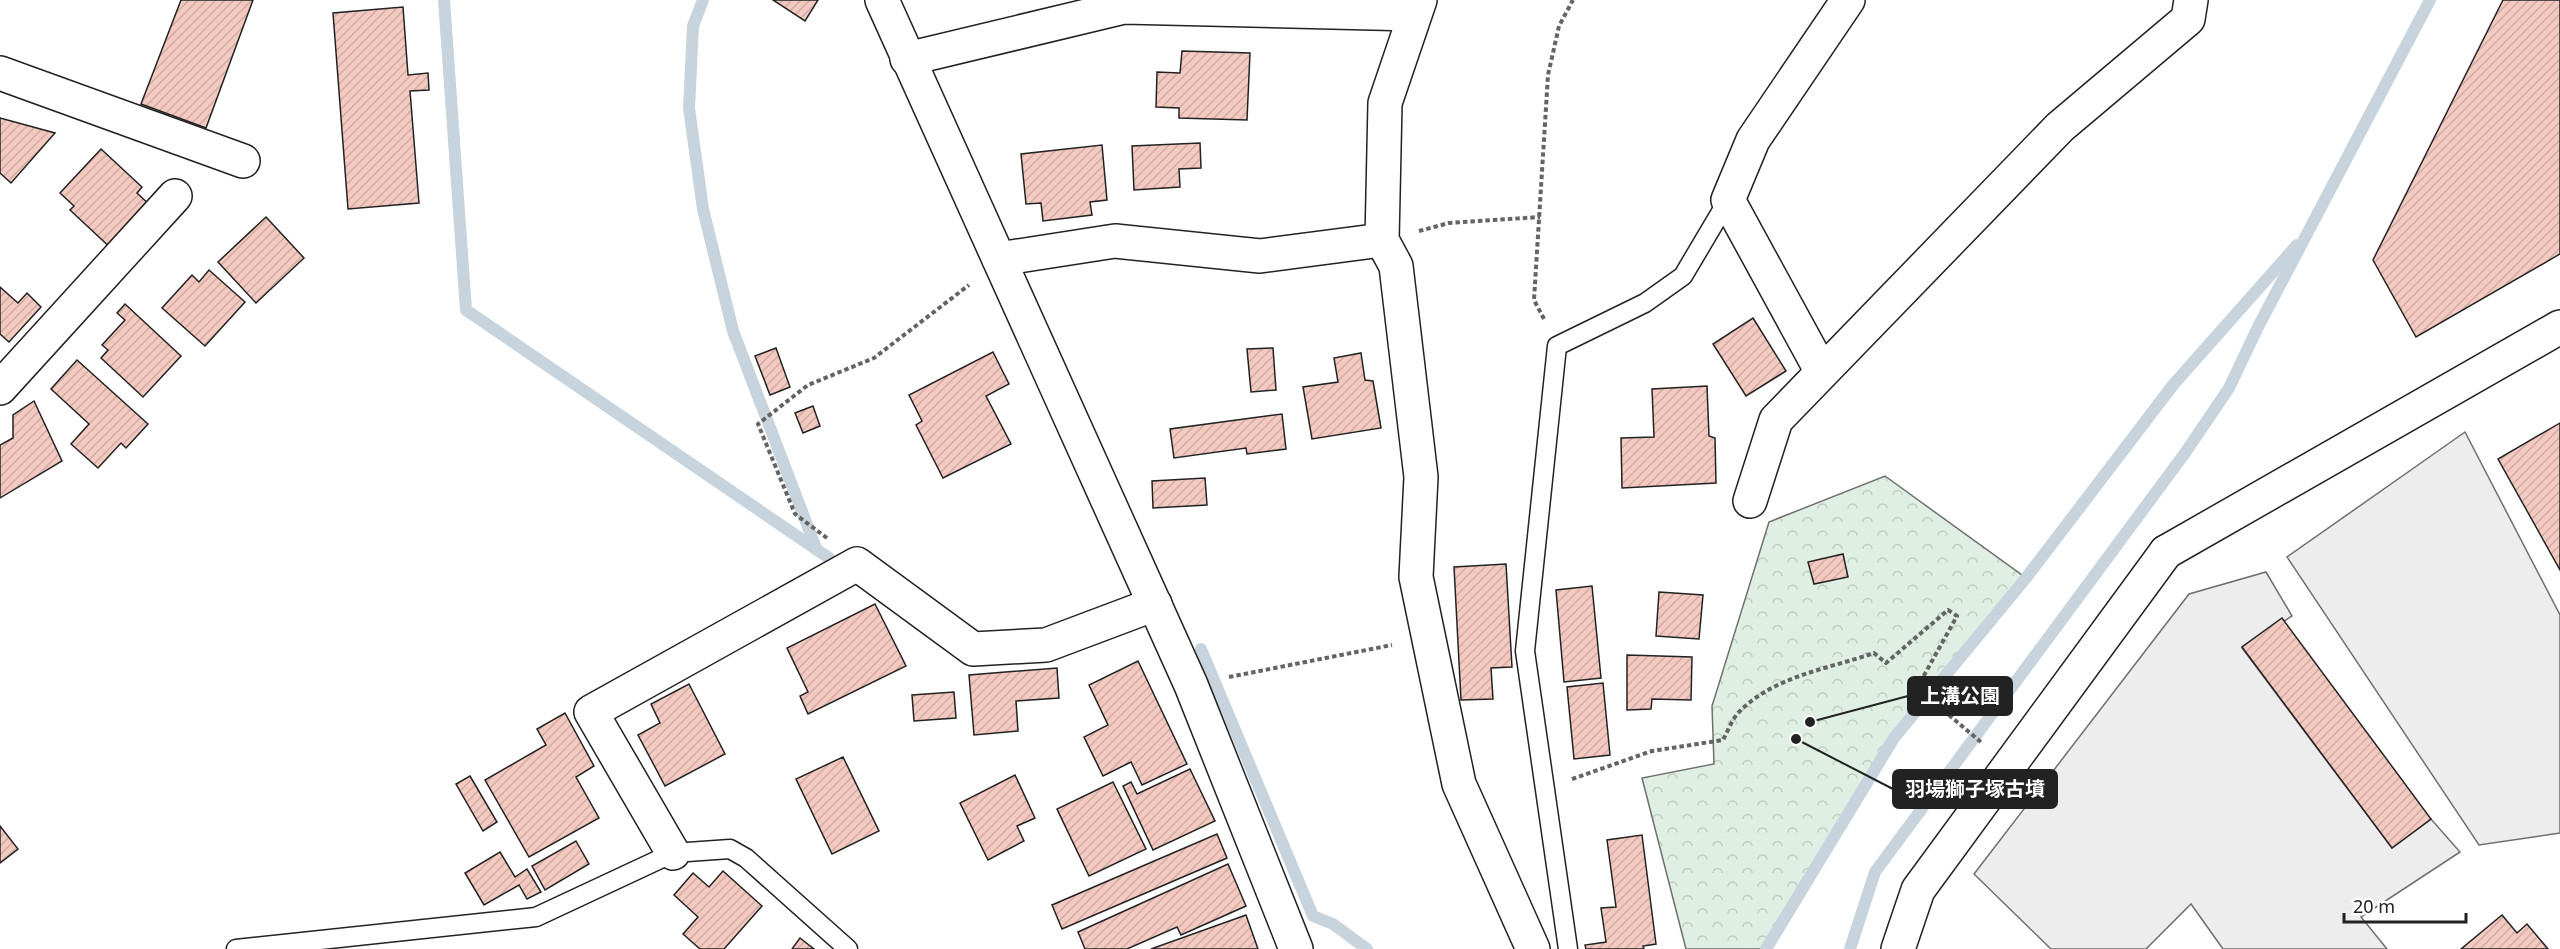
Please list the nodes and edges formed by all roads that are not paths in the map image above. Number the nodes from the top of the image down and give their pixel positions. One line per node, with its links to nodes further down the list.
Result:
1 (882, 0): 5 (street)
2 (1848, 0): 9 (street)
3 (2190, 0): 13 (street)
4 (1417, 7): 5 (street); 10 (street)
5 (907, 59): 11 (street)
6 (0, 73): 7 (street)
7 (243, 161)
8 (175, 196): 14 (street)
9 (1728, 200): 13 (street); 22 (lane)
10 (1382, 240): 11 (street); 21 (street)
11 (999, 259): 16 (street)
12 (2560, 327): 23 (street)
13 (1822, 372): 15 (street)
14 (0, 388)
15 (1750, 501)
16 (1155, 604): 17 (street); 20 (street)
17 (673, 853): 18 (lane); 19 (lane)
18 (236, 949)
19 (848, 949)
20 (1296, 949)
21 (1533, 949)
22 (1568, 949)
23 (1898, 949)

